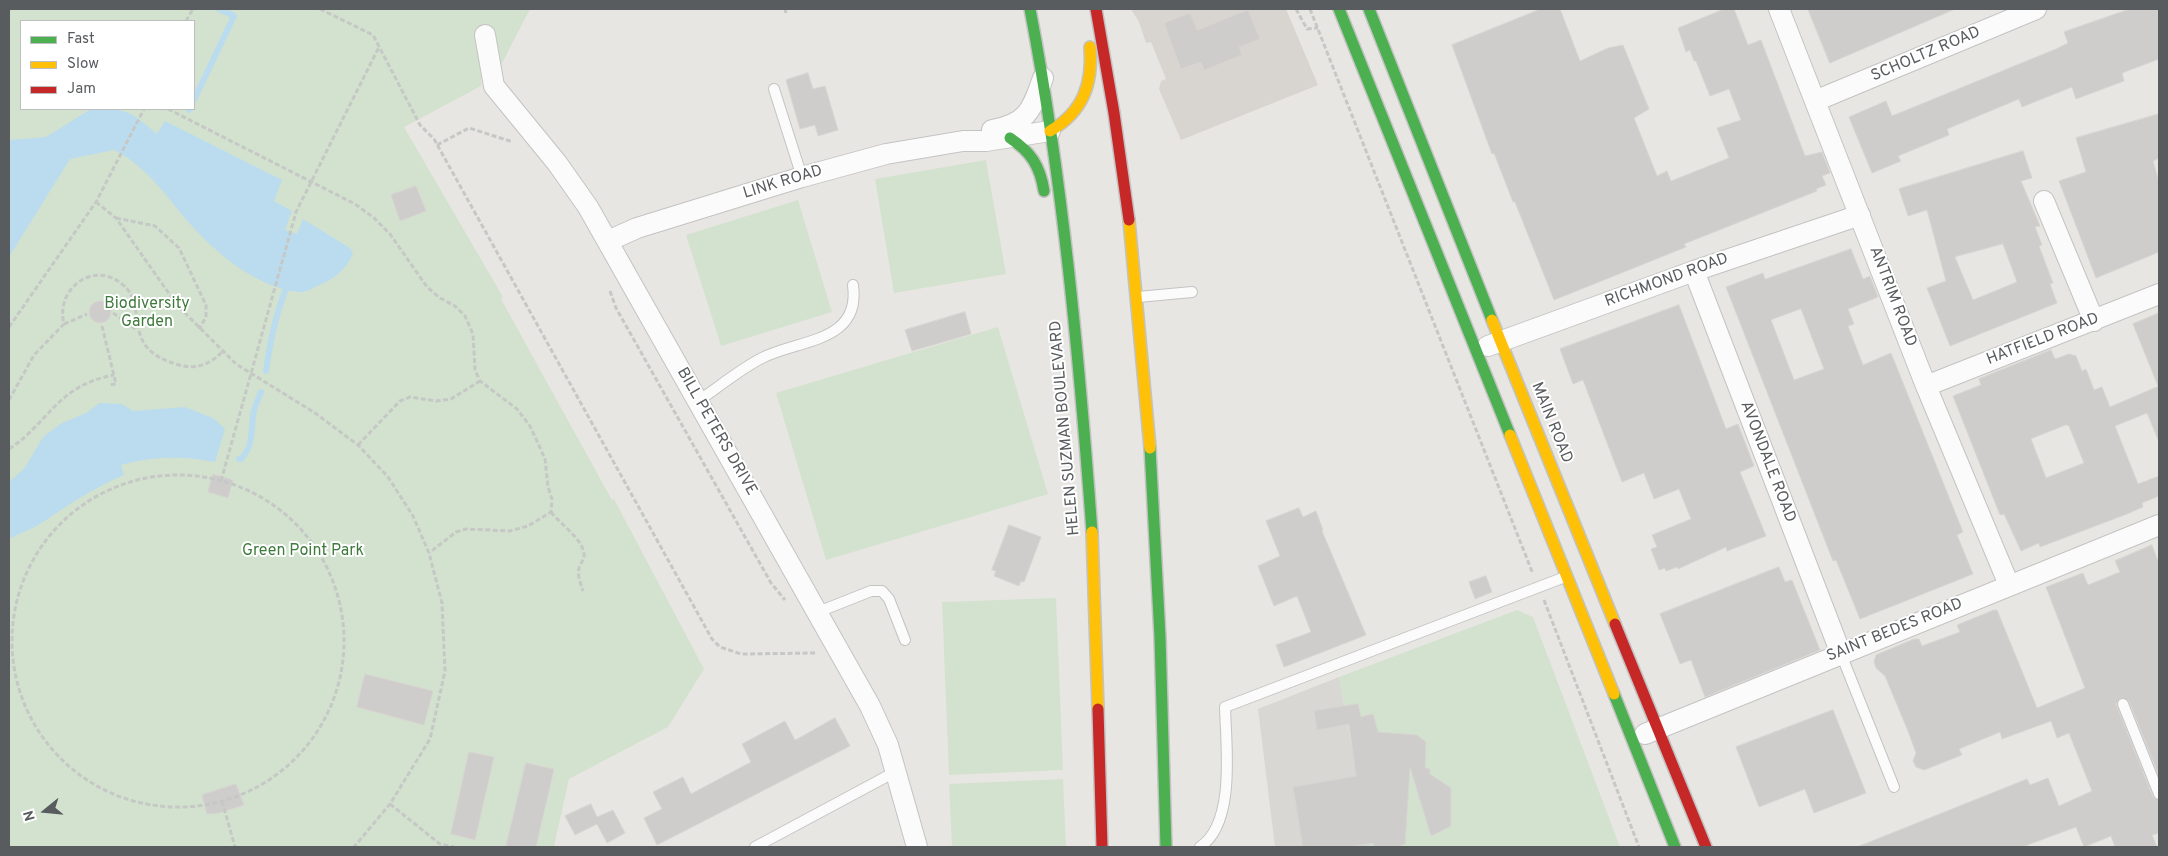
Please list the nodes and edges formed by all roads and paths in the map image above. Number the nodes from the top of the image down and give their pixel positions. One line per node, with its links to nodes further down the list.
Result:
1 (320, 9): 13 (path)
2 (1030, 9): 14 (main road, HELEN SUZMAN BOULEVARD)
3 (1096, 9): 37 (main road)
4 (1296, 9): 10 (path)
5 (1310, 9): 10 (path)
6 (1339, 9): 48 (main road)
7 (1369, 9): 47 (main road, MAIN ROAD)
8 (1778, 9): 16 (street, ANTRIM ROAD)
9 (2036, 9): 16 (street, SCHOLTZ ROAD)
10 (1318, 28): 66 (path)
11 (1088, 34): 19 (main road)
12 (485, 35): 31 (street, BILL PETERS DRIVE)
13 (379, 47): 22 (path); 25 (path)
14 (1043, 77): 19 (main road, HELEN SUZMAN BOULEVARD); 21 (street, LINK ROAD)
15 (774, 89): 24 (lane)
16 (1815, 101): 29 (street, ANTRIM ROAD)
17 (143, 110): 28 (path)
18 (170, 110): 25 (path)
19 (1050, 131): 20 (street, LINK ROAD); 50 (main road, HELEN SUZMAN BOULEVARD)
20 (1010, 138): 21 (street, LINK ROAD); 26 (main road)
21 (963, 141): 24 (street, LINK ROAD)
22 (437, 146): 23 (path); 72 (path)
23 (518, 146)
24 (802, 177): 31 (street, LINK ROAD)
25 (311, 182): 51 (path); 53 (path)
26 (1045, 199)
27 (2044, 201): 41 (street)
28 (96, 202): 30 (path); 44 (path)
29 (1860, 215): 32 (street, RICHMOND ROAD); 55 (street, ANTRIM ROAD)
30 (116, 218): 45 (path); 45 (path)
31 (608, 242): 57 (street, BILL PETERS DRIVE)
32 (1694, 271): 47 (street, RICHMOND ROAD); 73 (street, AVONDALE ROAD)
33 (608, 285): 68 (path)
34 (853, 285): 57 (lane)
35 (1192, 292): 37 (lane)
36 (2159, 294): 41 (street, HATFIELD ROAD)
37 (1137, 297): 88 (main road)
38 (113, 313): 46 (path)
39 (87, 314): 42 (path)
40 (1062, 317): 50 (main road)
41 (2094, 320): 55 (street, HATFIELD ROAD)
42 (64, 324): 46 (path); 56 (path)
43 (102, 326): 52 (path)
44 (9, 327)
45 (199, 328): 49 (path)
46 (137, 330): 49 (path)
47 (1500, 342): 48 (street, RICHMOND ROAD); 75 (main road, MAIN ROAD)
48 (1474, 350): 64 (main road)
49 (223, 351): 51 (path)
50 (1080, 368): 87 (main road, HELEN SUZMAN BOULEVARD)
51 (250, 373): 58 (path); 60 (path)
52 (114, 375): 54 (path); 59 (path)
53 (480, 381): 58 (path); 61 (path)
54 (109, 385)
55 (1926, 386): 65 (street, ANTRIM ROAD)
56 (9, 400)
57 (698, 401): 69 (street, BILL PETERS DRIVE)
58 (358, 445): 63 (path)
59 (9, 449)
60 (221, 481): 71 (path); 80 (path)
61 (551, 512): 63 (path); 67 (path)
62 (2159, 525): 65 (street, SAINT BEDES ROAD)
63 (429, 553): 81 (path)
64 (1566, 577): 66 (lane); 76 (main road)
65 (2009, 585): 73 (street, SAINT BEDES ROAD)
66 (1539, 588): 89 (lane); 90 (path)
67 (583, 592)
68 (788, 605)
69 (818, 612): 70 (lane); 77 (street, BILL PETERS DRIVE)
70 (905, 640)
71 (11, 652): 80 (path)
72 (820, 654)
73 (1841, 654): 75 (street, SAINT BEDES ROAD); 78 (lane)
74 (2123, 704): 79 (lane)
75 (1656, 729): 76 (street, SAINT BEDES ROAD); 92 (main road, MAIN ROAD)
76 (1632, 740): 91 (main road)
77 (895, 772): 85 (lane); 86 (street, BILL PETERS DRIVE)
78 (1894, 787)
79 (2159, 794)
80 (222, 801): 82 (path)
81 (390, 804): 83 (path); 84 (path)
82 (235, 847)
83 (354, 847)
84 (454, 847)
85 (755, 847)
86 (917, 847)
87 (1102, 847)
88 (1166, 847)
89 (1200, 847)
90 (1639, 847)
91 (1675, 847)
92 (1706, 847)

